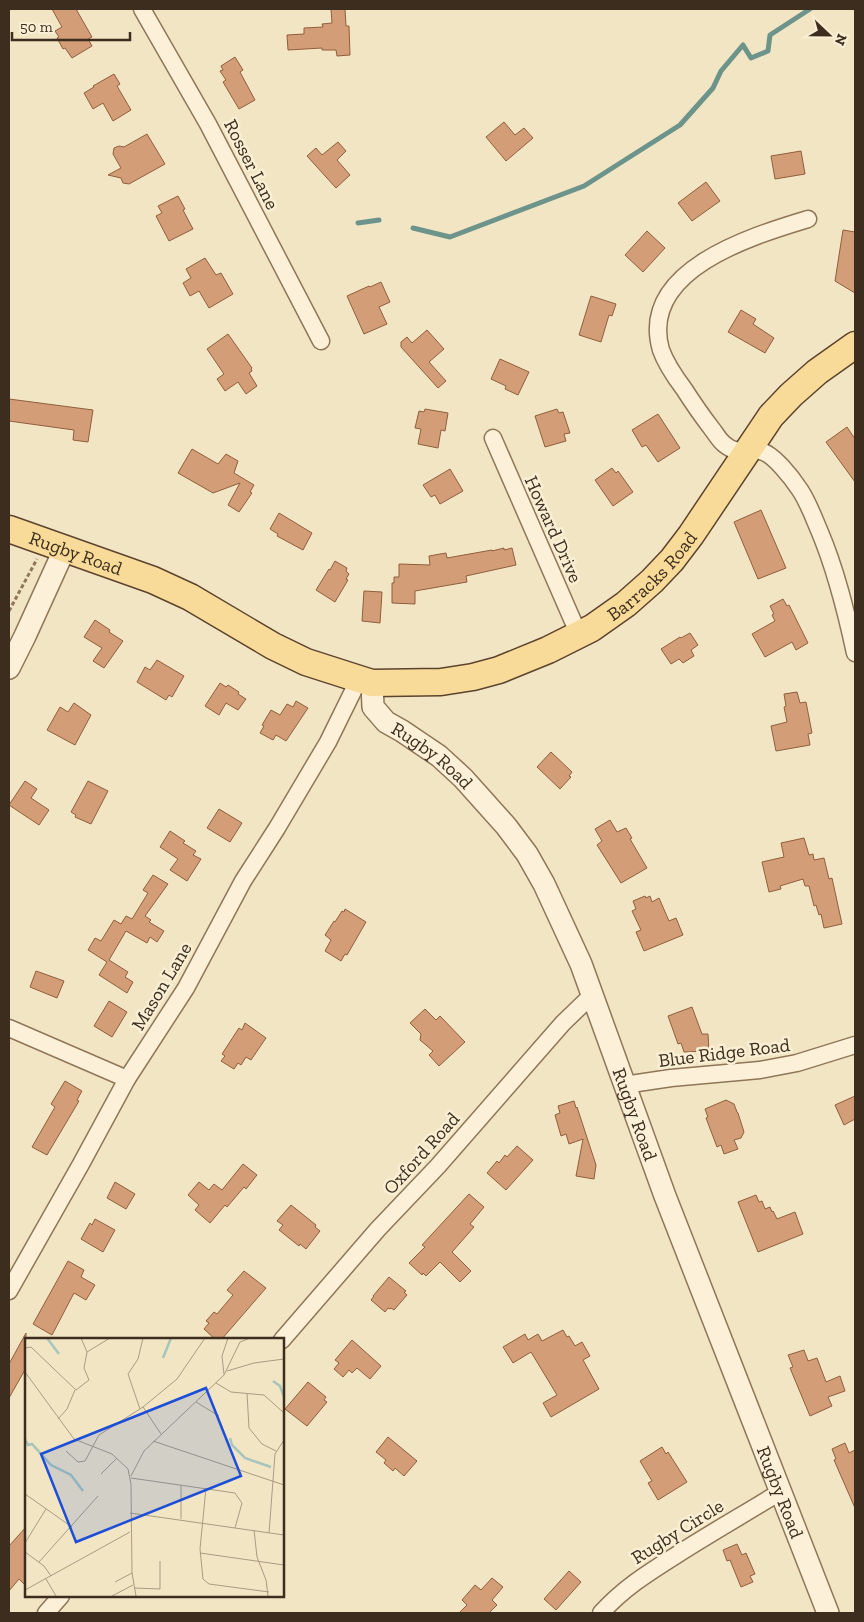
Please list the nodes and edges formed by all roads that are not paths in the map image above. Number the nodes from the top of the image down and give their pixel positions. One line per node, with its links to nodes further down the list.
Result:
1 (149, 11): 3 (street, Rosser Lane)
2 (808, 219): 6 (street)
3 (321, 341)
4 (855, 345): 6 (main road, Barracks Road)
5 (493, 438): 9 (street, Howard Drive)
6 (749, 451): 9 (main road, Barracks Road); 10 (street)
7 (9, 529): 8 (main road, Rugby Road)
8 (64, 548): 11 (street); 12 (main road, Rugby Road)
9 (579, 635): 12 (main road, Barracks Road)
10 (855, 653)
11 (9, 668)
12 (359, 688): 13 (street, Rugby Road); 16 (street, Mason Lane)
13 (592, 994): 17 (street, Rugby Road); 19 (street, Oxford Road)
14 (9, 1028): 16 (street)
15 (855, 1045): 17 (street, Blue Ridge Road)
16 (127, 1079): 18 (street, Mason Lane)
17 (624, 1085): 20 (street, Rugby Road)
18 (10, 1285)
19 (284, 1338)
20 (780, 1492): 23 (street, Rugby Circle); 24 (street, Rugby Road)
21 (60, 1597): 22 (street)
22 (46, 1613)
23 (602, 1613)
24 (828, 1613)

